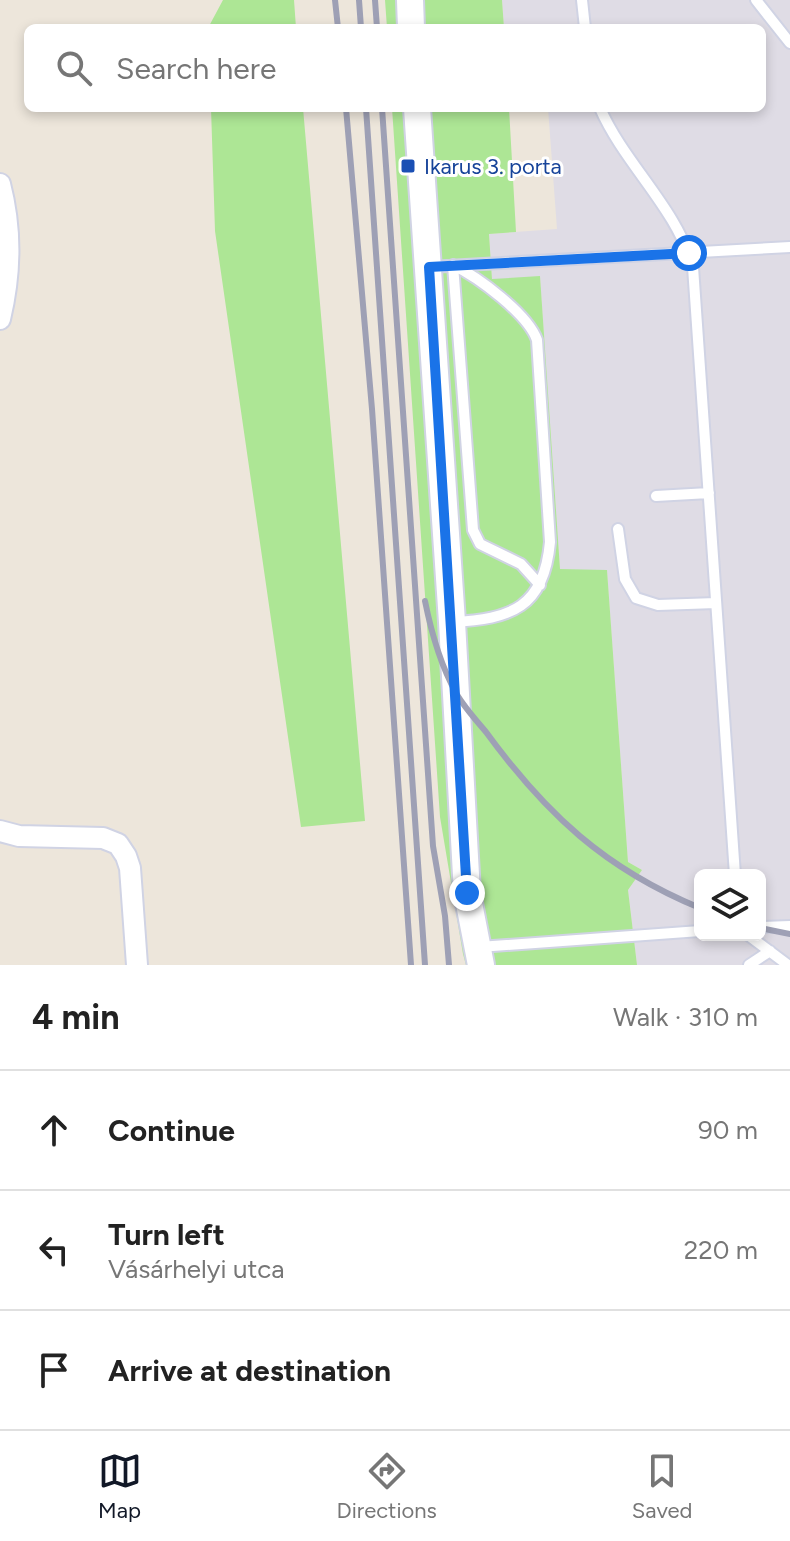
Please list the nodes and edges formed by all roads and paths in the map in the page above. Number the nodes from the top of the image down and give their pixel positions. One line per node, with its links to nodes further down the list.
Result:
1 (410, 0): 4 (street)
2 (582, 0): 5 (lane)
3 (756, 0): 6 (lane)
4 (411, 24)
5 (585, 24)
6 (790, 43)
7 (418, 112): 12 (street)
8 (602, 112): 11 (lane)
9 (0, 184): 13 (street)
10 (790, 247): 11 (lane)
11 (689, 253): 12 (lane); 14 (lane)
12 (441, 266): 17 (lane); 17 (lane); 19 (street)
13 (0, 319)
14 (709, 493): 15 (lane); 18 (lane)
15 (656, 496)
16 (618, 529): 18 (lane)
17 (540, 585): 19 (lane)
18 (716, 603): 21 (lane)
19 (452, 622): 27 (street)
20 (0, 831): 28 (street)
21 (735, 869)
22 (790, 926): 23 (lane)
23 (766, 927)
24 (694, 932): 27 (lane)
25 (756, 941): 26 (lane)
26 (770, 951): 29 (lane); 30 (lane)
27 (479, 956)
28 (137, 965)
29 (749, 965)
30 (788, 965)

